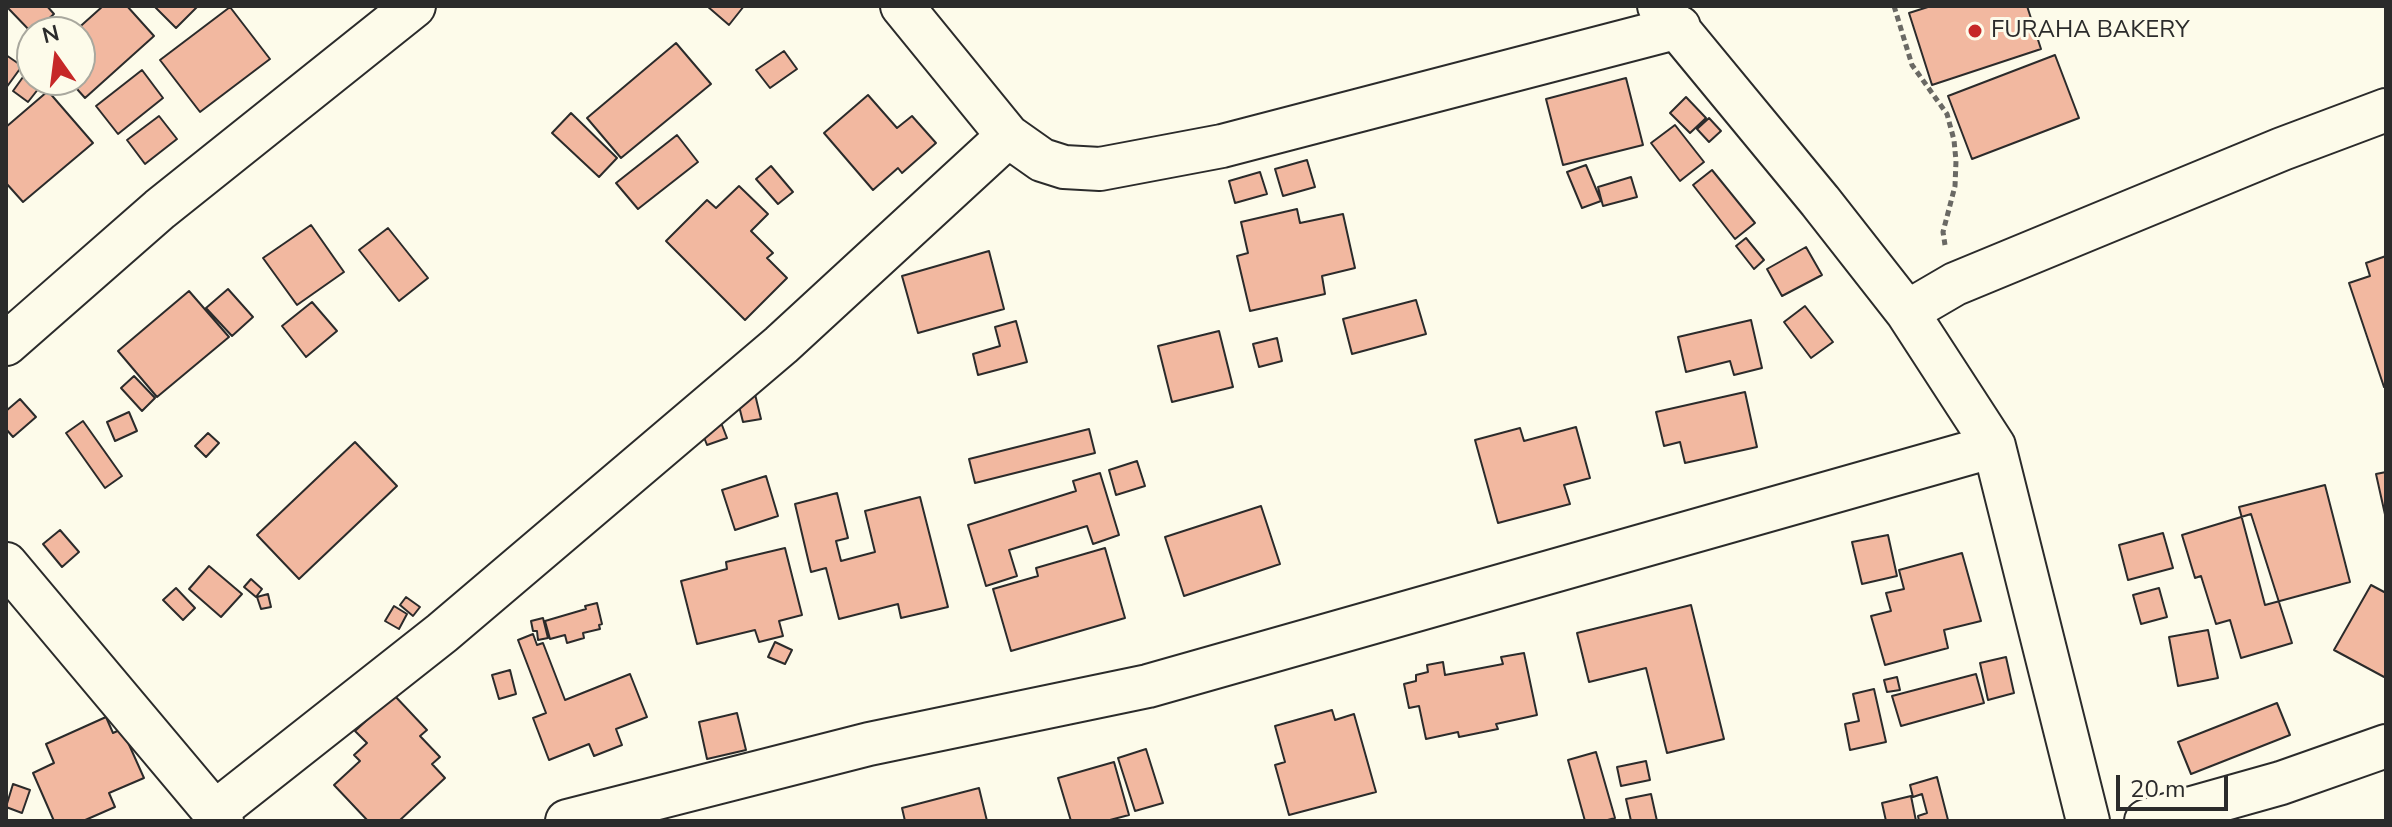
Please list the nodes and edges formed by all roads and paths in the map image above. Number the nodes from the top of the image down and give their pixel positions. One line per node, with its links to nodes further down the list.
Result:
1 (414, 6): 9 (street)
2 (902, 6): 6 (street)
3 (1894, 6): 7 (path)
4 (1669, 17): 6 (street); 8 (street)
5 (2386, 110): 7 (street)
6 (1008, 136): 13 (street)
7 (1955, 284): 8 (street)
8 (1907, 312): 10 (street)
9 (6, 344)
10 (1994, 446): 14 (street); 15 (street)
11 (6, 564): 13 (street)
12 (2386, 746): 16 (street)
13 (218, 817)
14 (567, 821)
15 (2088, 821)
16 (2146, 821)

